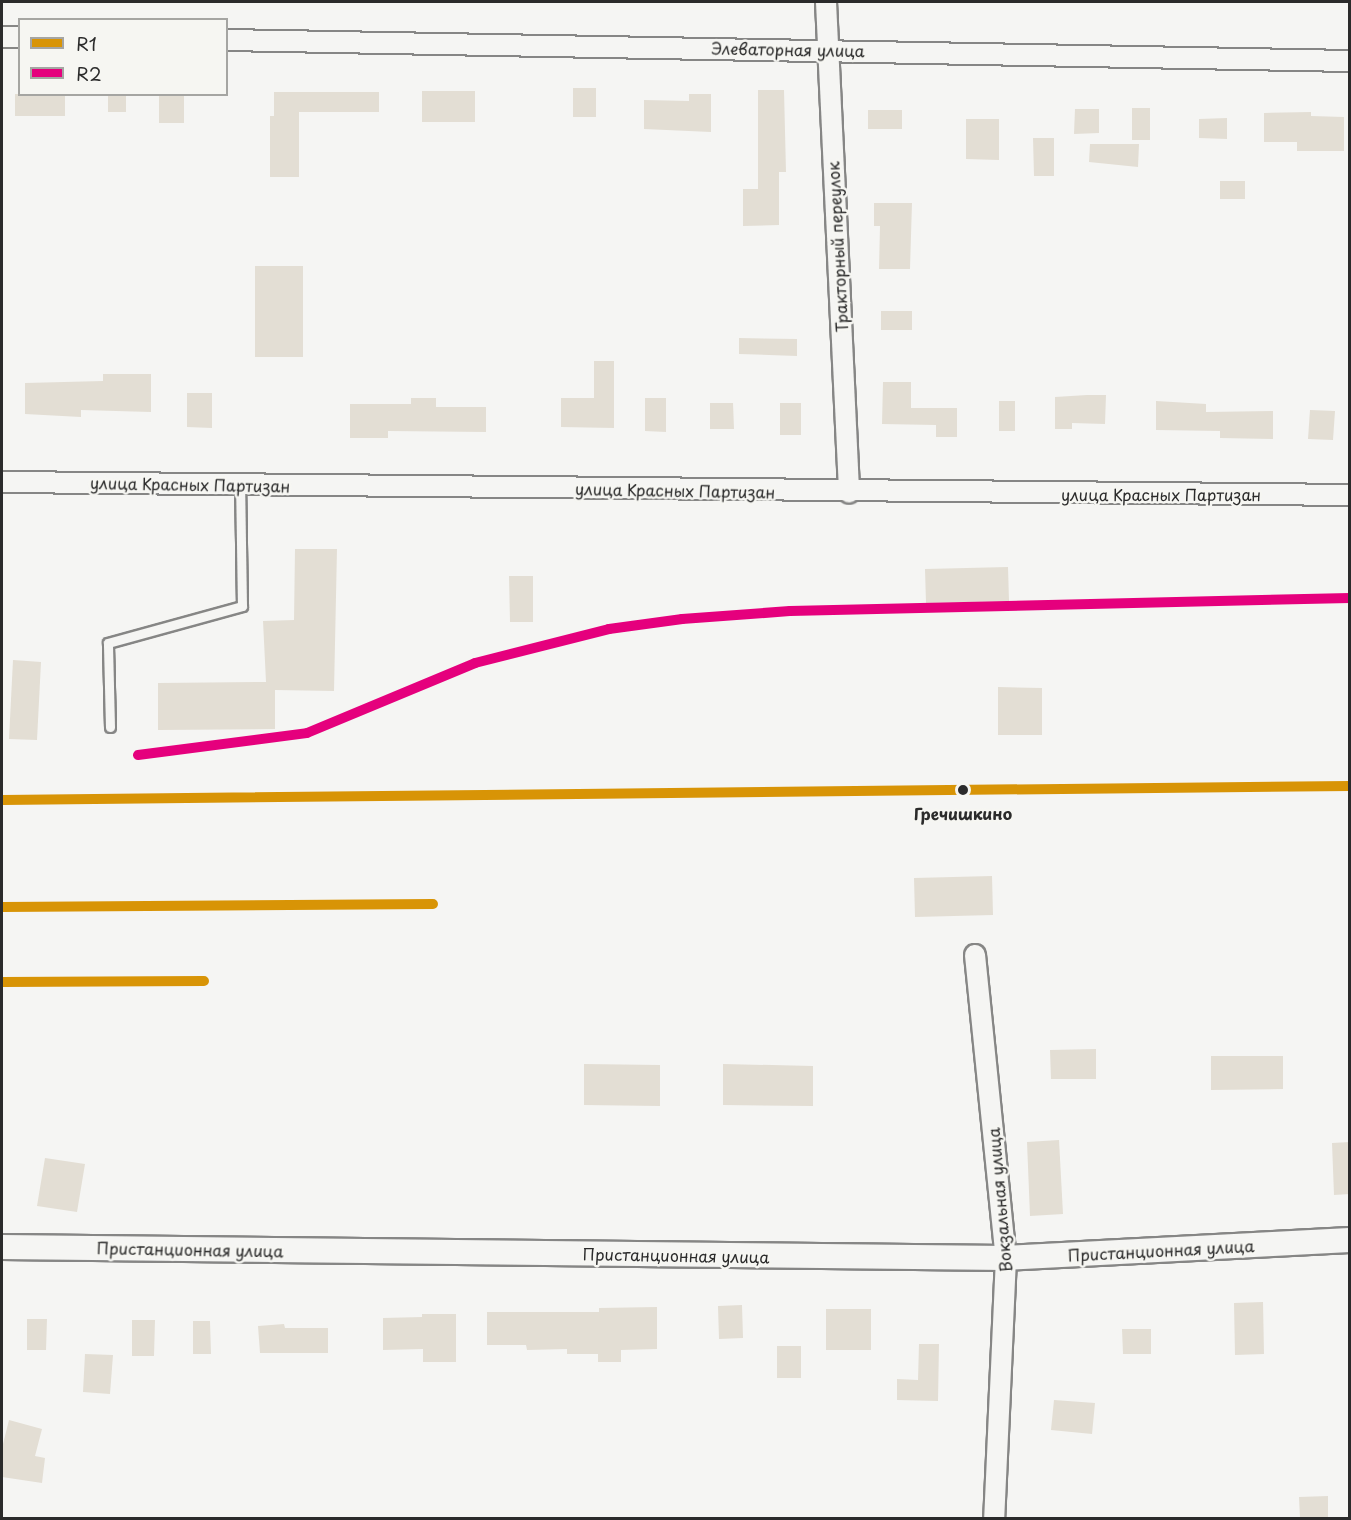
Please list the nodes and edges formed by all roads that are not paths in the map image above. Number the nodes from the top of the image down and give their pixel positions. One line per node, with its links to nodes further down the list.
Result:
1 (826, 2): 5 (street, Тракторный переулок)
2 (2, 37): 3 (street)
3 (18, 37)
4 (228, 40): 5 (street, Элеваторная улица)
5 (828, 50): 6 (street, Элеваторная улица); 9 (street, Тракторный переулок)
6 (1350, 61)
7 (2, 482): 8 (street, улица Красных Партизан)
8 (240, 485): 9 (street, улица Красных Партизан); 11 (lane)
9 (849, 492): 10 (street, улица Красных Партизан)
10 (1350, 495)
11 (110, 727)
12 (975, 955): 15 (street, Вокзальная улица)
13 (1350, 1240): 15 (street, Пристанционная улица)
14 (2, 1247): 15 (street, Пристанционная улица)
15 (1006, 1258): 16 (street, Вокзальная улица)
16 (994, 1518)

